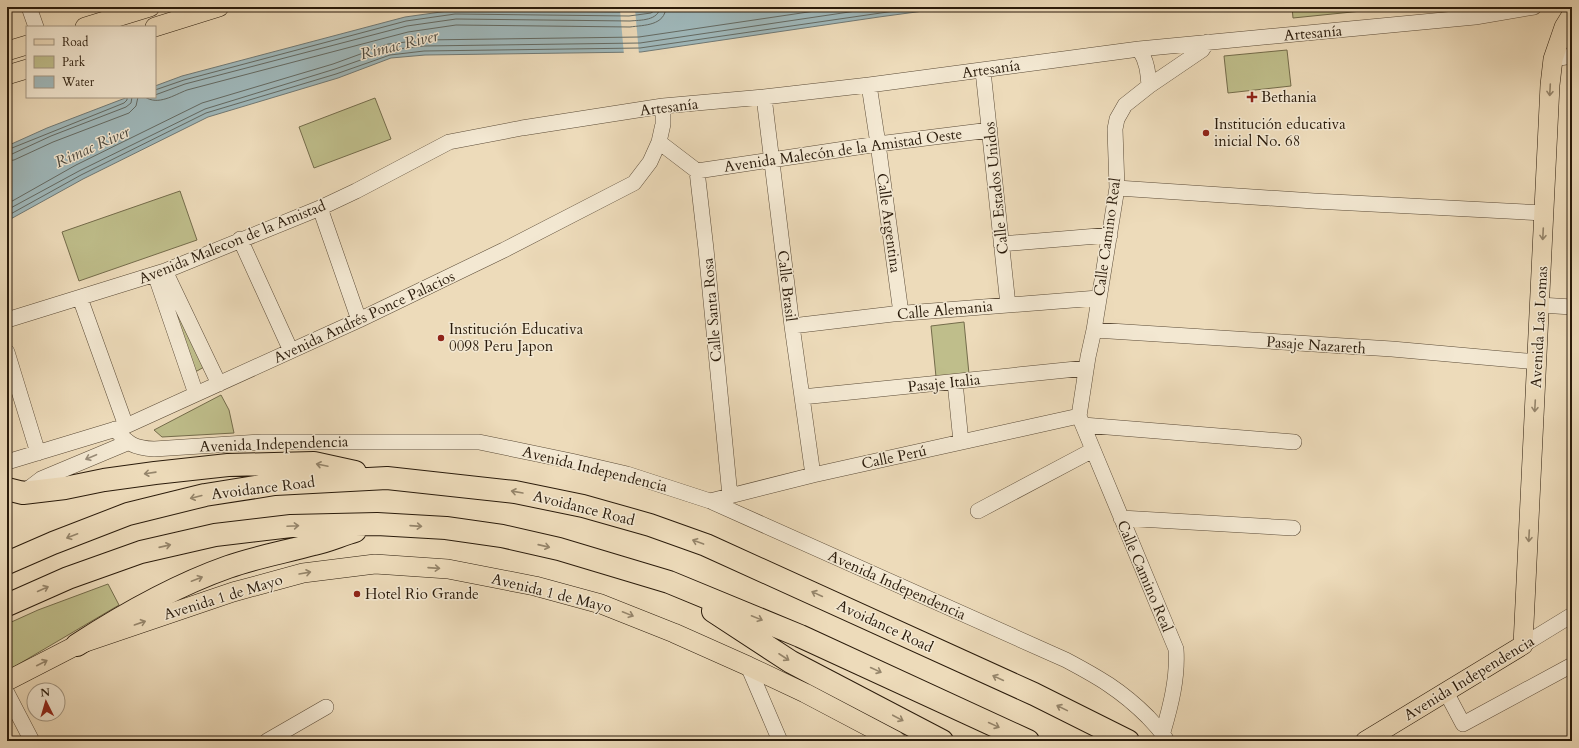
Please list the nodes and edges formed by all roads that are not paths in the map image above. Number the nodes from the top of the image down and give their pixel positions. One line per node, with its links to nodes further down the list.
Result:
1 (29, 7): 6 (street)
2 (150, 7): 7 (main road)
3 (219, 7): 8 (main road)
4 (1534, 7): 9 (street, Artesanía)
5 (1572, 14): 14 (main road, Avenida Las Lomas)
6 (36, 26)
7 (88, 26)
8 (156, 27)
9 (1207, 42): 11 (street, Artesanía); 19 (street, Calle Camino Real)
10 (26, 45): 12 (main road)
11 (1139, 49): 16 (street, Artesanía); 19 (street)
12 (7, 52)
13 (1572, 56): 14 (street)
14 (1553, 59): 30 (main road, Avenida Las Lomas, one-way to 30)
15 (26, 68): 17 (main road)
16 (983, 70): 18 (street, Artesanía); 22 (street, Calle Estados Unidos)
17 (7, 75)
18 (869, 85): 20 (street, Artesanía); 25 (street, Calle Argentina)
19 (1149, 86): 28 (street, Calle Camino Real)
20 (764, 97): 21 (street, Artesanía); 26 (street, Calle Brasil)
21 (663, 106): 23 (street, Artesanía); 24 (street, Avenida Andrés Ponce Palacios)
22 (990, 130): 25 (street, Avenida Malecón de la Amistad Oeste); 33 (street, Calle Estados Unidos)
23 (449, 142): 29 (street, Avenida Malecon de la Amistad)
24 (659, 142): 27 (street); 42 (street, Avenida Andrés Ponce Palacios)
25 (878, 144): 26 (street, Avenida Malecón de la Amistad Oeste); 40 (street, Calle Argentina)
26 (771, 159): 27 (street, Avenida Malecón de la Amistad Oeste); 43 (street, Calle Brasil)
27 (697, 171): 64 (street, Calle Santa Rosa)
28 (1118, 188): 30 (street); 31 (street, Calle Camino Real)
29 (320, 208): 32 (street, Avenida Malecon de la Amistad); 42 (street)
30 (1544, 213): 38 (main road, Avenida Las Lomas, one-way to 38)
31 (1110, 235): 33 (street); 36 (street, Calle Camino Real)
32 (240, 240): 34 (street, Avenida Malecon de la Amistad); 45 (street)
33 (1002, 244): 37 (street, Calle Estados Unidos)
34 (160, 272): 35 (street, Avenida Malecon de la Amistad); 50 (street); 51 (street)
35 (80, 298): 41 (street, Avenida Malecon de la Amistad); 54 (street)
36 (1098, 298): 37 (street, Calle Alemania); 44 (street, Calle Camino Real)
37 (1008, 305): 40 (street, Calle Alemania)
38 (1540, 305): 39 (street); 47 (main road, Avenida Las Lomas)
39 (1572, 307)
40 (901, 313): 43 (street, Calle Alemania)
41 (7, 320)
42 (360, 320): 45 (street, Avenida Andrés Ponce Palacios)
43 (792, 326): 52 (street, Calle Brasil)
44 (1094, 330): 47 (street, Pasaje Nazareth); 48 (street, Calle Camino Real)
45 (291, 351): 50 (street, Avenida Andrés Ponce Palacios)
46 (7, 352): 59 (street)
47 (1537, 362): 75 (main road, Avenida Las Lomas, one-way to 75)
48 (1086, 368): 49 (street, Pasaje Italia); 53 (street, Calle Camino Real)
49 (955, 382): 52 (street, Pasaje Italia); 55 (street)
50 (219, 384): 51 (street, Avenida Andrés Ponce Palacios)
51 (196, 394): 54 (street, Avenida Andrés Ponce Palacios)
52 (802, 397): 61 (street, Calle Brasil)
53 (1081, 421): 55 (street, Calle Perú); 56 (street); 58 (street, Calle Camino Real)
54 (120, 428): 57 (street); 59 (street, Avenida Andrés Ponce Palacios)
55 (961, 442): 61 (street, Calle Perú)
56 (1294, 442)
57 (127, 443): 63 (street, one-way to 63); 65 (street, Avenida Independencia)
58 (1093, 450): 66 (street); 67 (street, Calle Camino Real)
59 (38, 452): 60 (street, Avenida Andrés Ponce Palacios)
60 (7, 462)
61 (813, 475): 64 (street, Calle Perú)
62 (387, 478): 63 (highway, one-way to 63); 70 (highway, Avoidance Road, one-way to 70); 89 (highway, Avoidance Road, one-way to 62)
63 (12, 494)
64 (730, 496): 65 (street, Calle Perú)
65 (710, 501): 82 (street, Avenida Independencia)
66 (978, 511)
67 (1121, 518): 69 (street); 82 (street, Calle Camino Real)
68 (377, 524): 71 (highway, one-way to 71); 72 (highway, one-way to 68); 74 (highway, one-way to 68)
69 (1293, 528)
70 (7, 563)
71 (669, 582): 87 (highway, one-way to 87); 88 (highway, one-way to 88)
72 (7, 605)
73 (1572, 615): 75 (street, Avenida Independencia)
74 (77, 645): 77 (main road, Avenida 1 de Mayo, one-way to 77); 78 (main road, Avenida 1 de Mayo, one-way to 74)
75 (1523, 645): 79 (main road, Avenida Independencia)
76 (1572, 665): 79 (street)
77 (748, 666): 85 (street); 86 (main road, Avenida 1 de Mayo)
78 (7, 681)
79 (1446, 692): 90 (main road, Avenida Independencia)
80 (7, 694): 83 (street)
81 (326, 707): 84 (street)
82 (1165, 736)
83 (32, 741)
84 (267, 741)
85 (780, 741)
86 (896, 741)
87 (942, 741)
88 (1028, 741)
89 (1128, 741)
90 (1365, 741)

